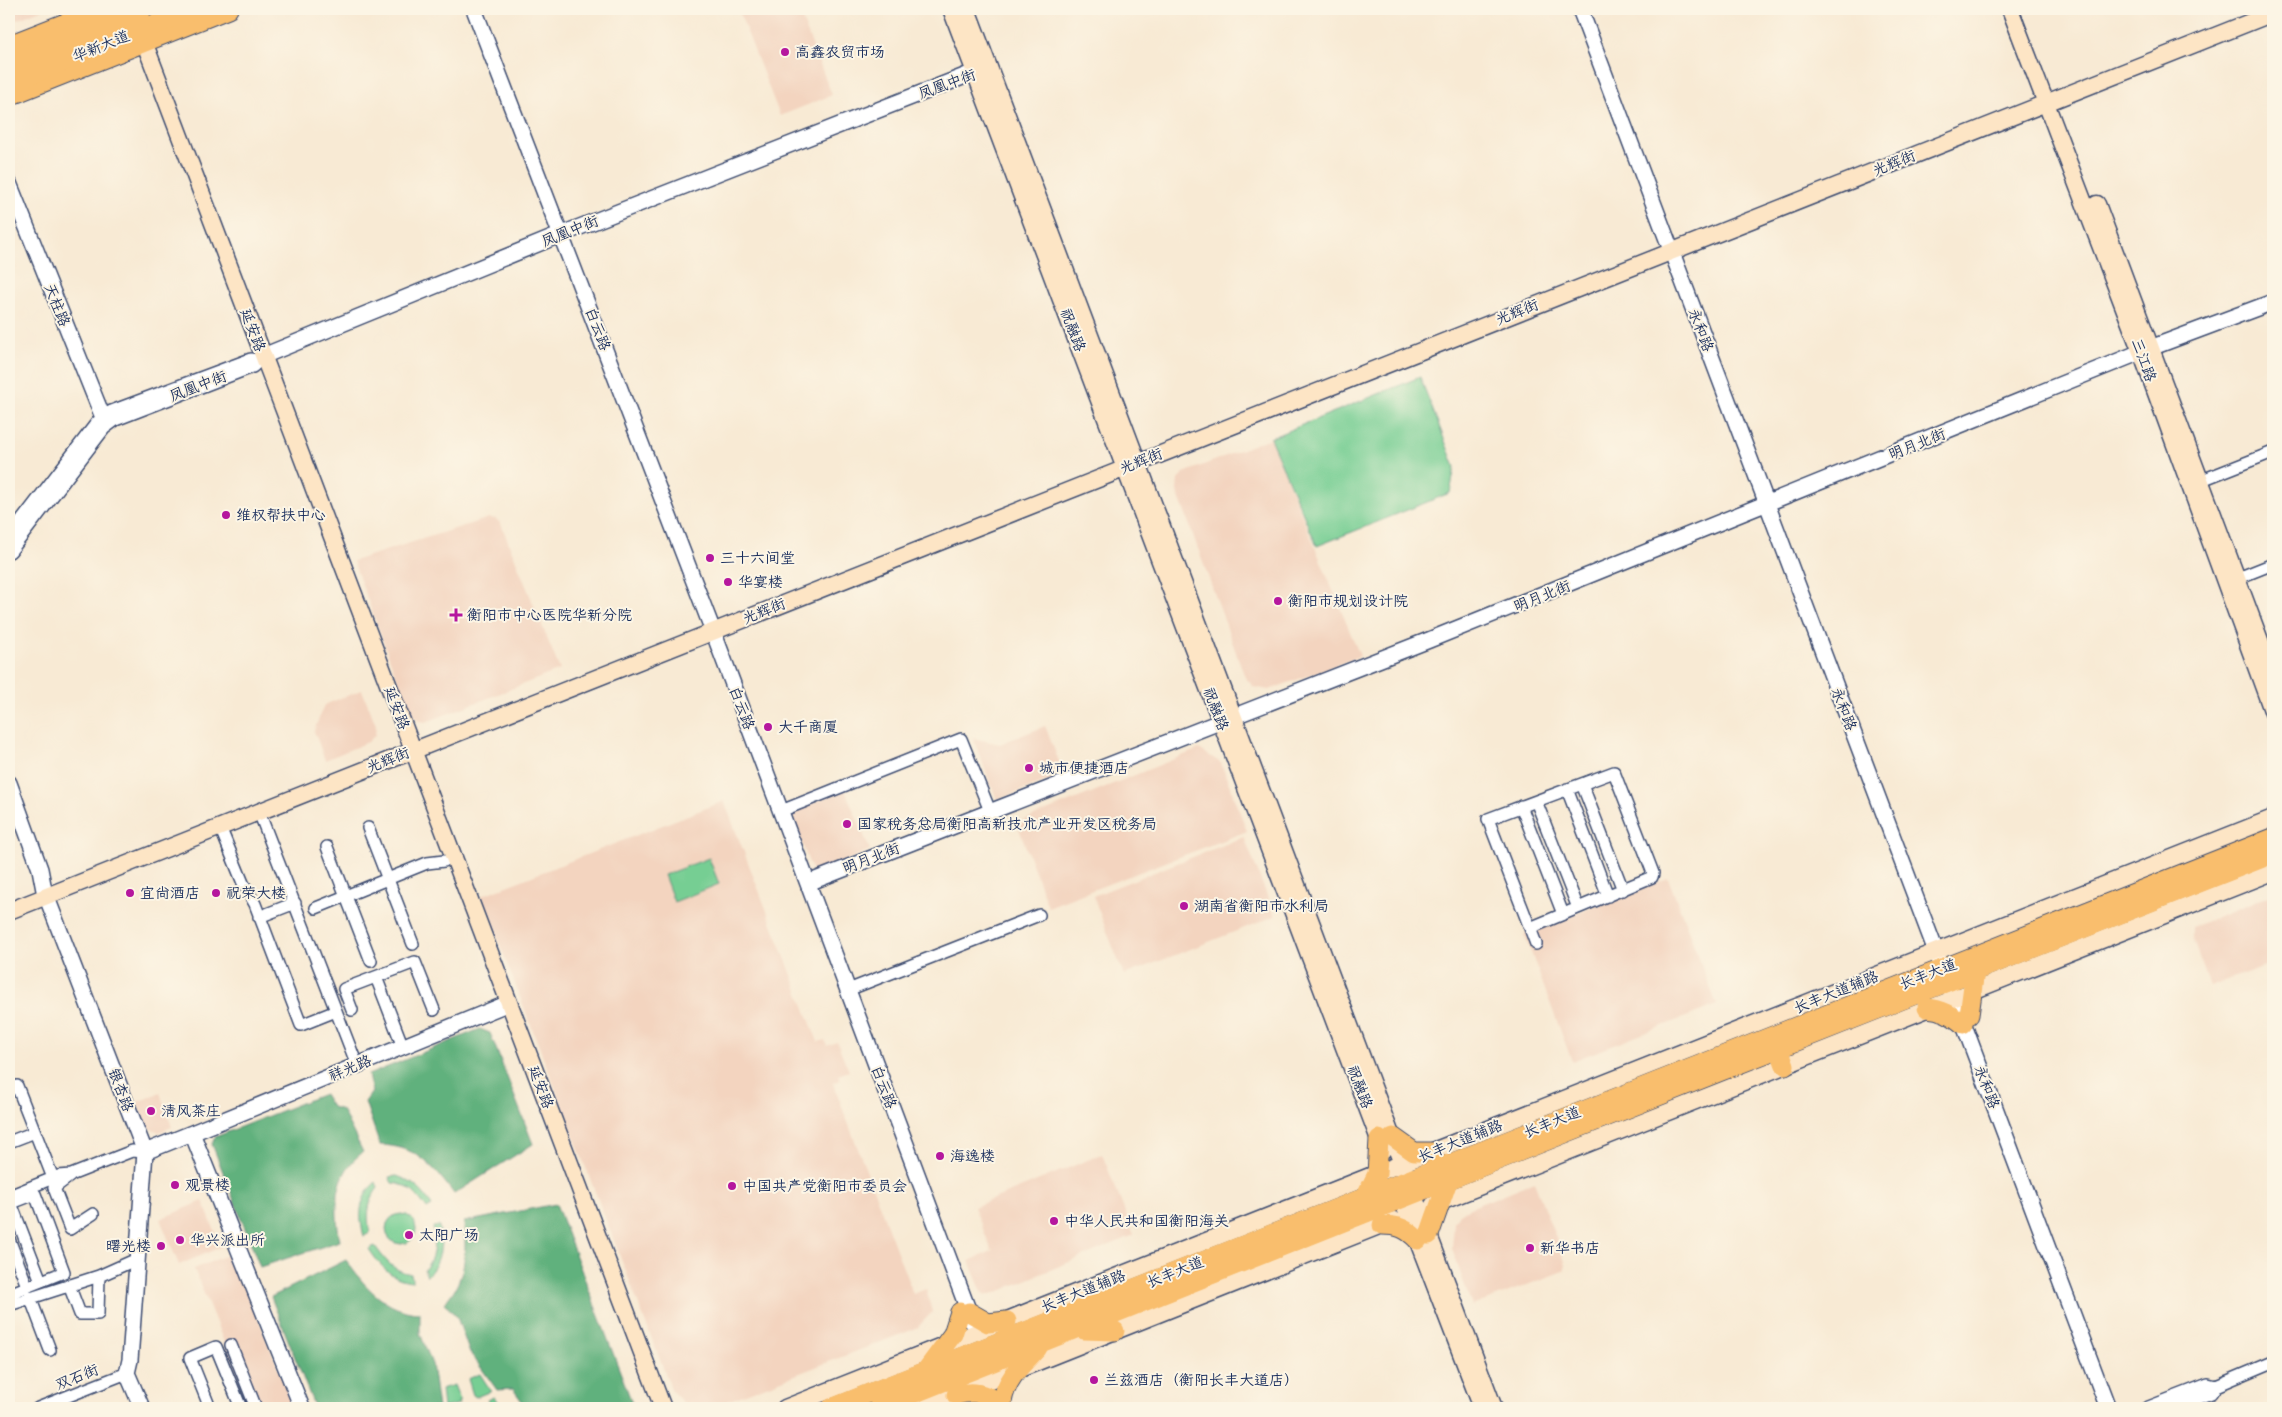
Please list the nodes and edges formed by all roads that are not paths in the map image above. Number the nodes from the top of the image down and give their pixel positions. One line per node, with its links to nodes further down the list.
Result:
1 (101, 9): 15 (main road)
2 (193, 9): 14 (highway, 华新大道)
3 (228, 9): 14 (main road)
4 (467, 9): 22 (street, 白云路)
5 (474, 9): 22 (street, 白云路)
6 (951, 9): 17 (main road, 祝融路)
7 (967, 9): 17 (main road, 祝融路)
8 (1580, 9): 23 (street, 永和路)
9 (1589, 9): 23 (street, 永和路)
10 (2010, 9): 20 (main road, 三江路)
11 (2022, 9): 20 (main road, 三江路)
12 (2262, 9): 20 (main road, 光辉街)
13 (2273, 13): 20 (main road, 光辉街)
14 (133, 23): 16 (highway, 华新大道); 18 (highway, 华新大道); 19 (main road); 27 (main road, 延安路)
15 (9, 45)
16 (9, 62)
17 (981, 74): 22 (street, 凤凰中街); 30 (main road, 祝融路)
18 (9, 82)
19 (9, 96)
20 (2050, 97): 23 (main road, 光辉街); 26 (main road, 三江路)
21 (9, 183): 28 (street, 天柱路)
22 (559, 239): 27 (street, 凤凰中街); 37 (street, 白云路)
23 (1674, 246): 30 (main road, 光辉街); 32 (street, 永和路)
24 (2273, 302): 26 (street, 明月北街)
25 (2273, 310): 26 (street, 明月北街)
26 (2149, 354): 31 (main road, 三江路); 32 (street, 明月北街); 39 (main road, 三江路)
27 (259, 360): 28 (street, 凤凰中街); 41 (main road, 延安路)
28 (104, 423): 33 (street, 凤凰中街); 34 (street, 凤凰中街)
29 (2273, 452): 31 (street)
30 (1130, 462): 37 (main road, 光辉街); 40 (main road, 祝融路)
31 (2202, 480): 36 (main road, 三江路)
32 (1772, 506): 40 (street, 明月北街); 76 (street, 永和路)
33 (9, 540)
34 (9, 550)
35 (2273, 564): 36 (street)
36 (2238, 578): 38 (main road, 三江路)
37 (707, 630): 41 (main road, 光辉街); 47 (street, 白云路); 115 (street, 白云路)
38 (2272, 670)
39 (2273, 713)
40 (1228, 722): 48 (street, 明月北街); 59 (street, 明月北街); 92 (main road, 祝融路)
41 (407, 749): 49 (main road, 光辉街); 56 (main road, 延安路); 61 (main road, 光辉街); 79 (main road, 延安路)
42 (9, 783): 61 (street, 银杏路)
43 (1582, 784): 44 (street); 60 (street); 60 (street)
44 (1567, 789): 45 (street); 63 (street)
45 (1536, 801): 46 (street); 67 (street)
46 (1521, 806): 69 (street); 72 (street)
47 (780, 811): 48 (street); 59 (street, 白云路)
48 (990, 811): 59 (street, 明月北街)
49 (259, 812): 51 (main road, 光辉街); 64 (street)
50 (2273, 818): 76 (main road, 长丰大道辅路)
51 (220, 827): 61 (main road, 光辉街); 71 (street)
52 (368, 828): 58 (street)
53 (2273, 838): 76 (main road, 长丰大道)
54 (327, 847): 62 (street)
55 (2273, 854): 76 (main road, 长丰大道)
56 (444, 861): 58 (street); 79 (main road, 延安路)
57 (2273, 872): 76 (main road, 长丰大道辅路)
58 (388, 879): 62 (street); 73 (street)
59 (809, 887): 78 (street, 白云路)
60 (1623, 890): 63 (street)
61 (45, 893): 65 (main road, 光辉街); 68 (main road, 光辉街); 94 (street, 银杏路)
62 (346, 896): 66 (street); 75 (street)
63 (1608, 896): 67 (street)
64 (295, 903): 71 (street); 83 (street)
65 (9, 904)
66 (316, 908)
67 (1578, 908): 69 (street)
68 (9, 911)
69 (1563, 914): 72 (street)
70 (1039, 915): 78 (street)
71 (259, 917): 83 (street)
72 (1530, 928): 74 (street)
73 (413, 944)
74 (1536, 944)
75 (371, 961)
76 (1951, 975): 80 (main road, 长丰大道辅路); 84 (main road); 86 (main road, 长丰大道); 88 (main road, 长丰大道)
77 (376, 977): 81 (street); 82 (street); 85 (street)
78 (848, 990): 115 (street, 白云路)
79 (504, 1005): 85 (street, 祥光路); 136 (main road, 延安路); 137 (main road, 延安路)
80 (1927, 1008): 84 (main road); 86 (main road, 长丰大道辅路)
81 (352, 1010)
82 (434, 1010)
83 (336, 1011): 87 (street)
84 (1966, 1019): 144 (street, 永和路); 145 (street, 永和路)
85 (402, 1047): 87 (street, 祥光路)
86 (1782, 1057): 88 (main road, 长丰大道); 101 (main road, 长丰大道辅路)
87 (357, 1065): 91 (street, 祥光路)
88 (1663, 1078): 95 (main road, 长丰大道辅路); 98 (main road, 长丰大道); 99 (main road, 长丰大道)
89 (9, 1090): 90 (street)
90 (35, 1132): 93 (street); 97 (street)
91 (192, 1133): 94 (street, 祥光路); 135 (street)
92 (1386, 1138): 95 (main road); 99 (main road); 99 (main road, 祝融路)
93 (9, 1142)
94 (145, 1152): 96 (street); 108 (street, 银杏路)
95 (1432, 1152): 99 (main road, 长丰大道辅路)
96 (71, 1175): 97 (street); 102 (street)
97 (53, 1178): 100 (street)
98 (1448, 1181): 99 (main road, 长丰大道); 101 (main road)
99 (1402, 1188): 101 (main road, 长丰大道辅路); 103 (main road, 长丰大道辅路); 104 (main road, 祝融路); 116 (main road, 长丰大道辅路); 117 (main road, 长丰大道); 127 (main road, 长丰大道)
100 (10, 1198): 106 (street); 110 (street)
101 (1440, 1202): 104 (main road)
102 (93, 1214)
103 (1382, 1225): 104 (main road); 118 (main road, 长丰大道辅路)
104 (1423, 1237): 142 (main road, 祝融路); 143 (main road, 祝融路)
105 (9, 1239): 107 (street)
106 (30, 1254): 107 (street); 110 (street)
107 (16, 1259): 112 (street)
108 (138, 1259): 109 (street); 126 (street, 银杏路)
109 (99, 1276): 111 (street); 111 (street)
110 (41, 1281): 112 (street)
111 (69, 1285): 112 (street)
112 (28, 1292): 113 (street); 114 (street); 122 (street)
113 (9, 1294)
114 (9, 1305)
115 (964, 1312): 116 (main road); 121 (main road); 127 (street, 白云路)
116 (1007, 1321): 127 (main road, 长丰大道辅路)
117 (1075, 1330): 118 (main road); 119 (main road, 长丰大道)
118 (1115, 1331): 125 (main road, 长丰大道辅路)
119 (1043, 1342): 125 (main road); 127 (main road, 长丰大道)
120 (231, 1345): 134 (street)
121 (947, 1345): 124 (main road); 127 (main road, 长丰大道辅路); 138 (main road, 长丰大道辅路)
122 (50, 1350)
123 (2273, 1362): 128 (street)
124 (925, 1371): 127 (main road, 长丰大道); 139 (main road, 长丰大道)
125 (1016, 1371): 127 (main road)
126 (127, 1373): 130 (street, 双石街); 131 (street)
127 (987, 1373): 129 (main road); 140 (main road, 长丰大道)
128 (2216, 1386): 146 (street); 147 (street)
129 (956, 1395): 141 (main road)
130 (38, 1408)
131 (142, 1408)
132 (210, 1408): 133 (street)
133 (241, 1408)
134 (256, 1408)
135 (302, 1408)
136 (652, 1408)
137 (663, 1408)
138 (785, 1408)
139 (831, 1408)
140 (878, 1408)
141 (922, 1408)
142 (1482, 1408)
143 (1494, 1408)
144 (2108, 1408)
145 (2117, 1408)
146 (2146, 1408)
147 (2171, 1408)

